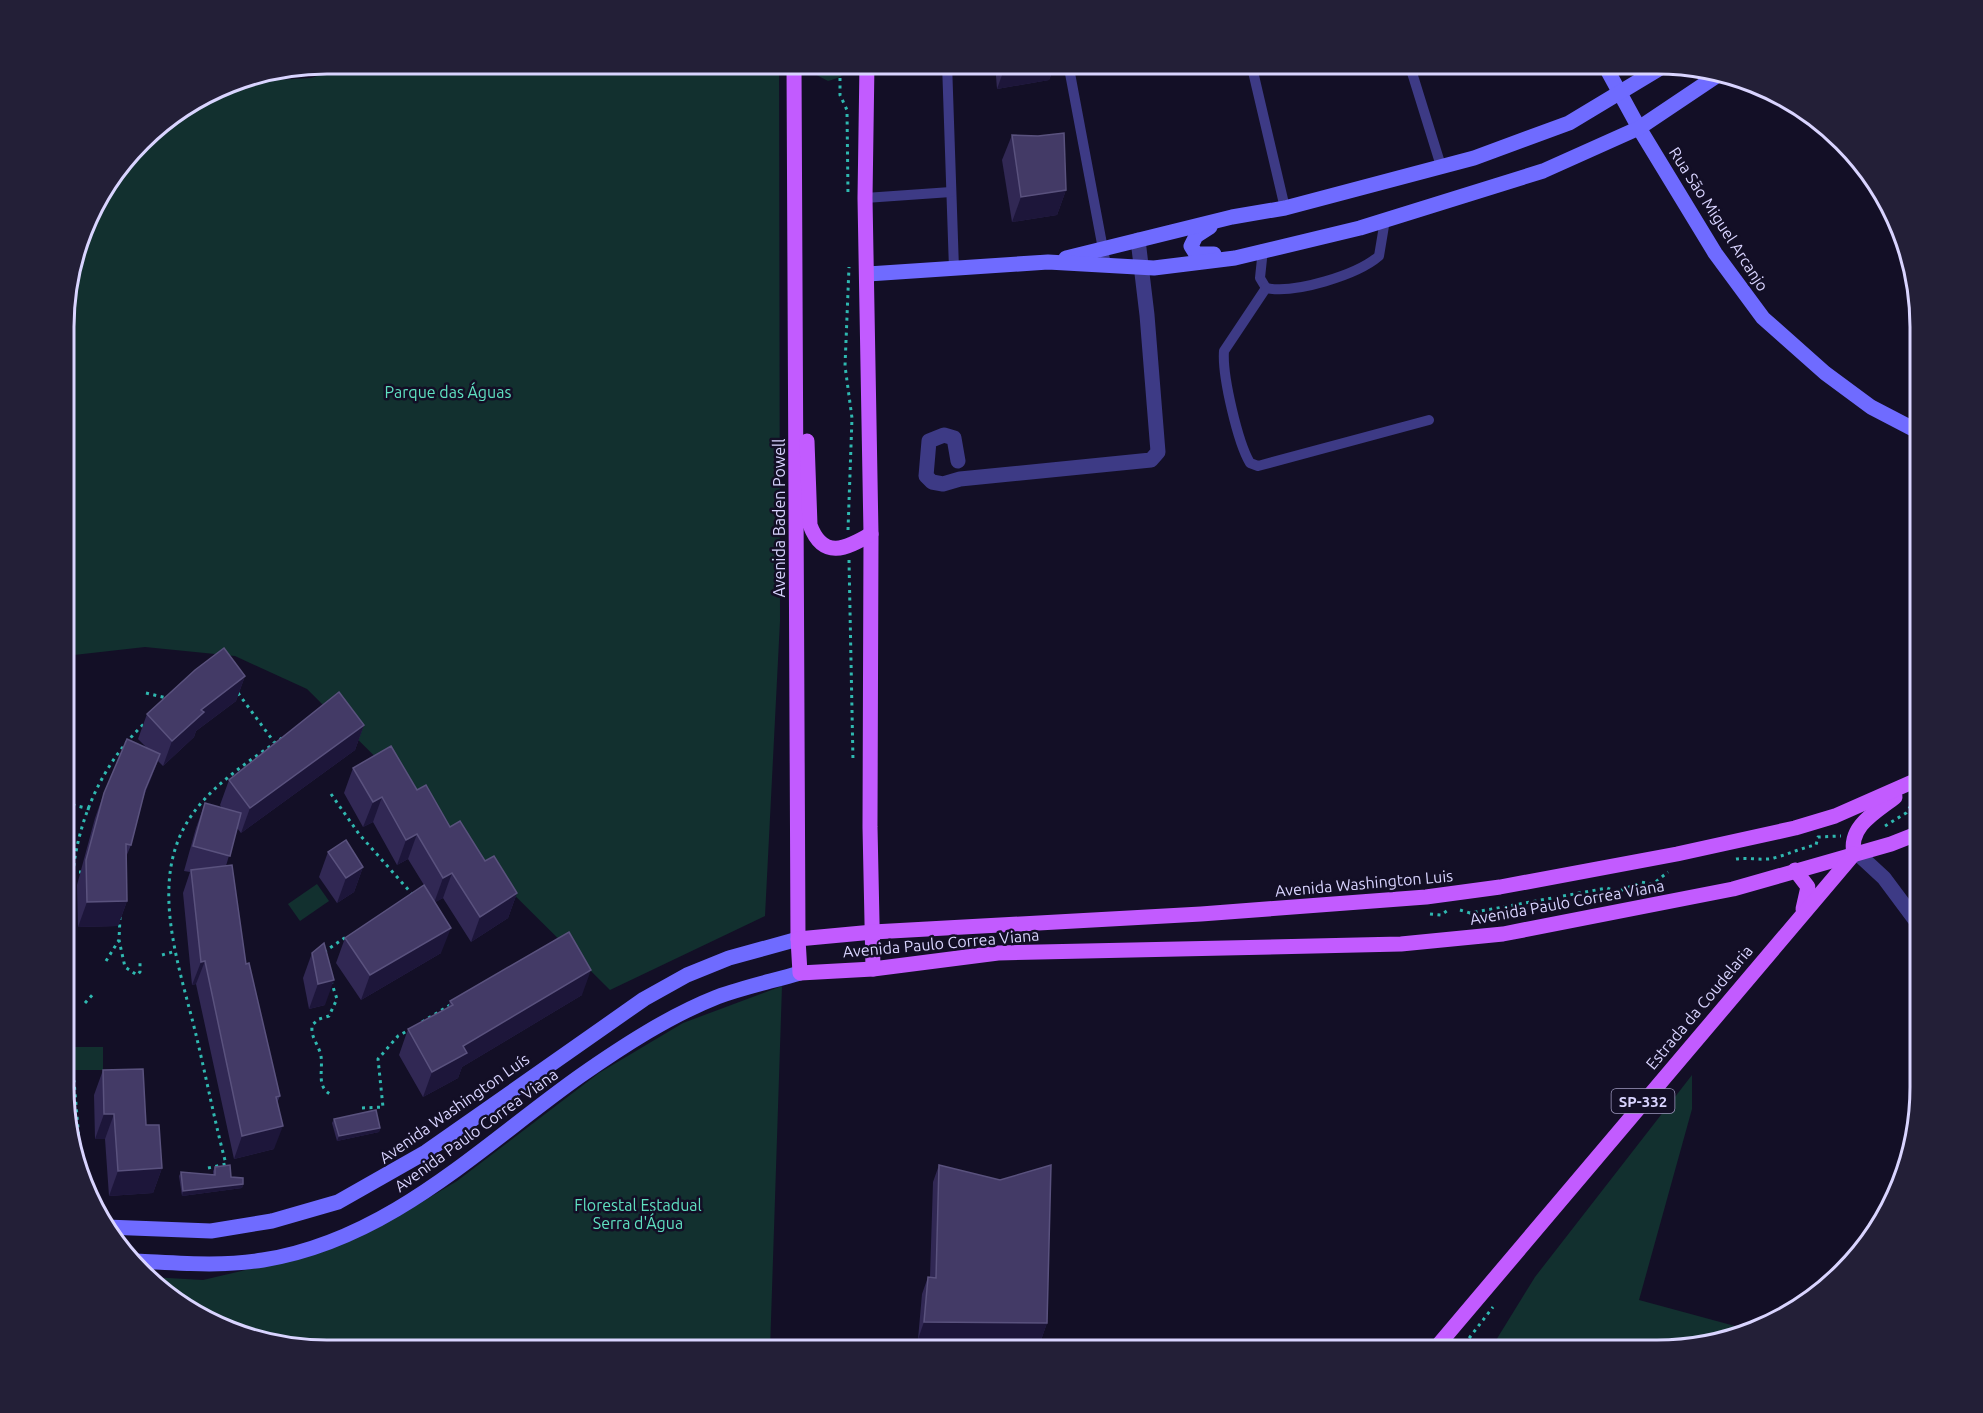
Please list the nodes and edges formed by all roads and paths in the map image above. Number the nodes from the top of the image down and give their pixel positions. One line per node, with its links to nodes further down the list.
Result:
1 (794, 74): 30 (main road, Avenida Baden Powell)
2 (840, 74): 16 (path)
3 (867, 74): 15 (main road)
4 (947, 74): 14 (lane)
5 (1070, 74): 21 (lane)
6 (1254, 74): 17 (lane)
7 (1412, 74): 13 (lane)
8 (1610, 74): 11 (street, Rua São Miguel Arcanjo)
9 (1650, 74): 11 (street)
10 (1711, 79): 12 (street)
11 (1619, 93): 12 (street, Rua São Miguel Arcanjo); 13 (street)
12 (1639, 128): 19 (street); 32 (street, Rua São Miguel Arcanjo)
13 (1441, 166): 17 (street)
14 (951, 192): 15 (lane); 27 (lane)
15 (865, 198): 28 (main road)
16 (849, 199)
17 (1285, 208): 18 (street)
18 (1232, 217): 20 (street); 22 (street)
19 (1385, 220): 22 (street); 29 (lane)
20 (1138, 240): 21 (street); 26 (street)
21 (1103, 249): 24 (street); 25 (lane)
22 (1263, 249): 26 (street); 29 (lane)
23 (849, 262): 35 (path)
24 (1048, 262): 25 (street); 27 (street)
25 (1106, 266): 26 (street)
26 (1141, 267): 33 (street)
27 (954, 269): 28 (street)
28 (868, 274): 34 (main road)
29 (1266, 288): 31 (lane)
30 (797, 391): 35 (main road); 67 (main road, Avenida Baden Powell)
31 (1430, 420)
32 (1910, 427)
33 (958, 461)
34 (871, 534): 35 (main road); 66 (main road)
35 (849, 547): 42 (path)
36 (233, 686): 41 (path)
37 (146, 693): 38 (path)
38 (165, 706)
39 (151, 717): 48 (path)
40 (289, 733): 69 (path)
41 (274, 742)
42 (853, 772)
43 (1910, 788): 66 (main road, Avenida Washington Luis)
44 (1910, 790): 49 (main road)
45 (331, 794): 58 (path)
46 (1910, 802): 49 (path)
47 (74, 805): 48 (path)
48 (90, 809): 53 (path)
49 (1856, 834): 51 (main road); 52 (path)
50 (1910, 836): 51 (main road)
51 (1856, 853): 55 (main road, Avenida Paulo Correa Viana); 63 (street); 64 (main road, Estrada da Coudelaria / SP-332)
52 (1728, 860)
53 (74, 868)
54 (1671, 870): 62 (path)
55 (1795, 870): 64 (main road); 74 (main road, Avenida Paulo Correa Viana)
56 (74, 872): 57 (path)
57 (89, 873)
58 (412, 894): 59 (path); 60 (path)
59 (403, 901)
60 (418, 903)
61 (120, 911): 68 (path)
62 (1419, 912)
63 (1910, 913)
64 (1801, 916): 89 (main road, Estrada da Coudelaria / SP-332)
65 (355, 932): 71 (path)
66 (873, 932): 67 (main road, Avenida Washington Luis); 74 (main road)
67 (798, 939): 75 (main road, Avenida Baden Powell); 87 (street, Avenida Washington Luís)
68 (119, 940): 72 (path); 73 (path)
69 (176, 951): 70 (path); 86 (path)
70 (162, 955)
71 (318, 956)
72 (140, 960)
73 (106, 961)
74 (873, 969): 75 (main road, Avenida Paulo Correa Viana)
75 (800, 973): 88 (street, Avenida Paulo Correa Viana)
76 (329, 977): 83 (path)
77 (95, 992): 79 (path)
78 (460, 1000): 80 (path)
79 (85, 1003)
80 (421, 1022)
81 (412, 1028): 84 (path)
82 (74, 1081): 85 (path)
83 (332, 1095)
84 (362, 1108)
85 (79, 1140)
86 (208, 1168)
87 (116, 1227)
88 (144, 1261)
89 (1442, 1340)

